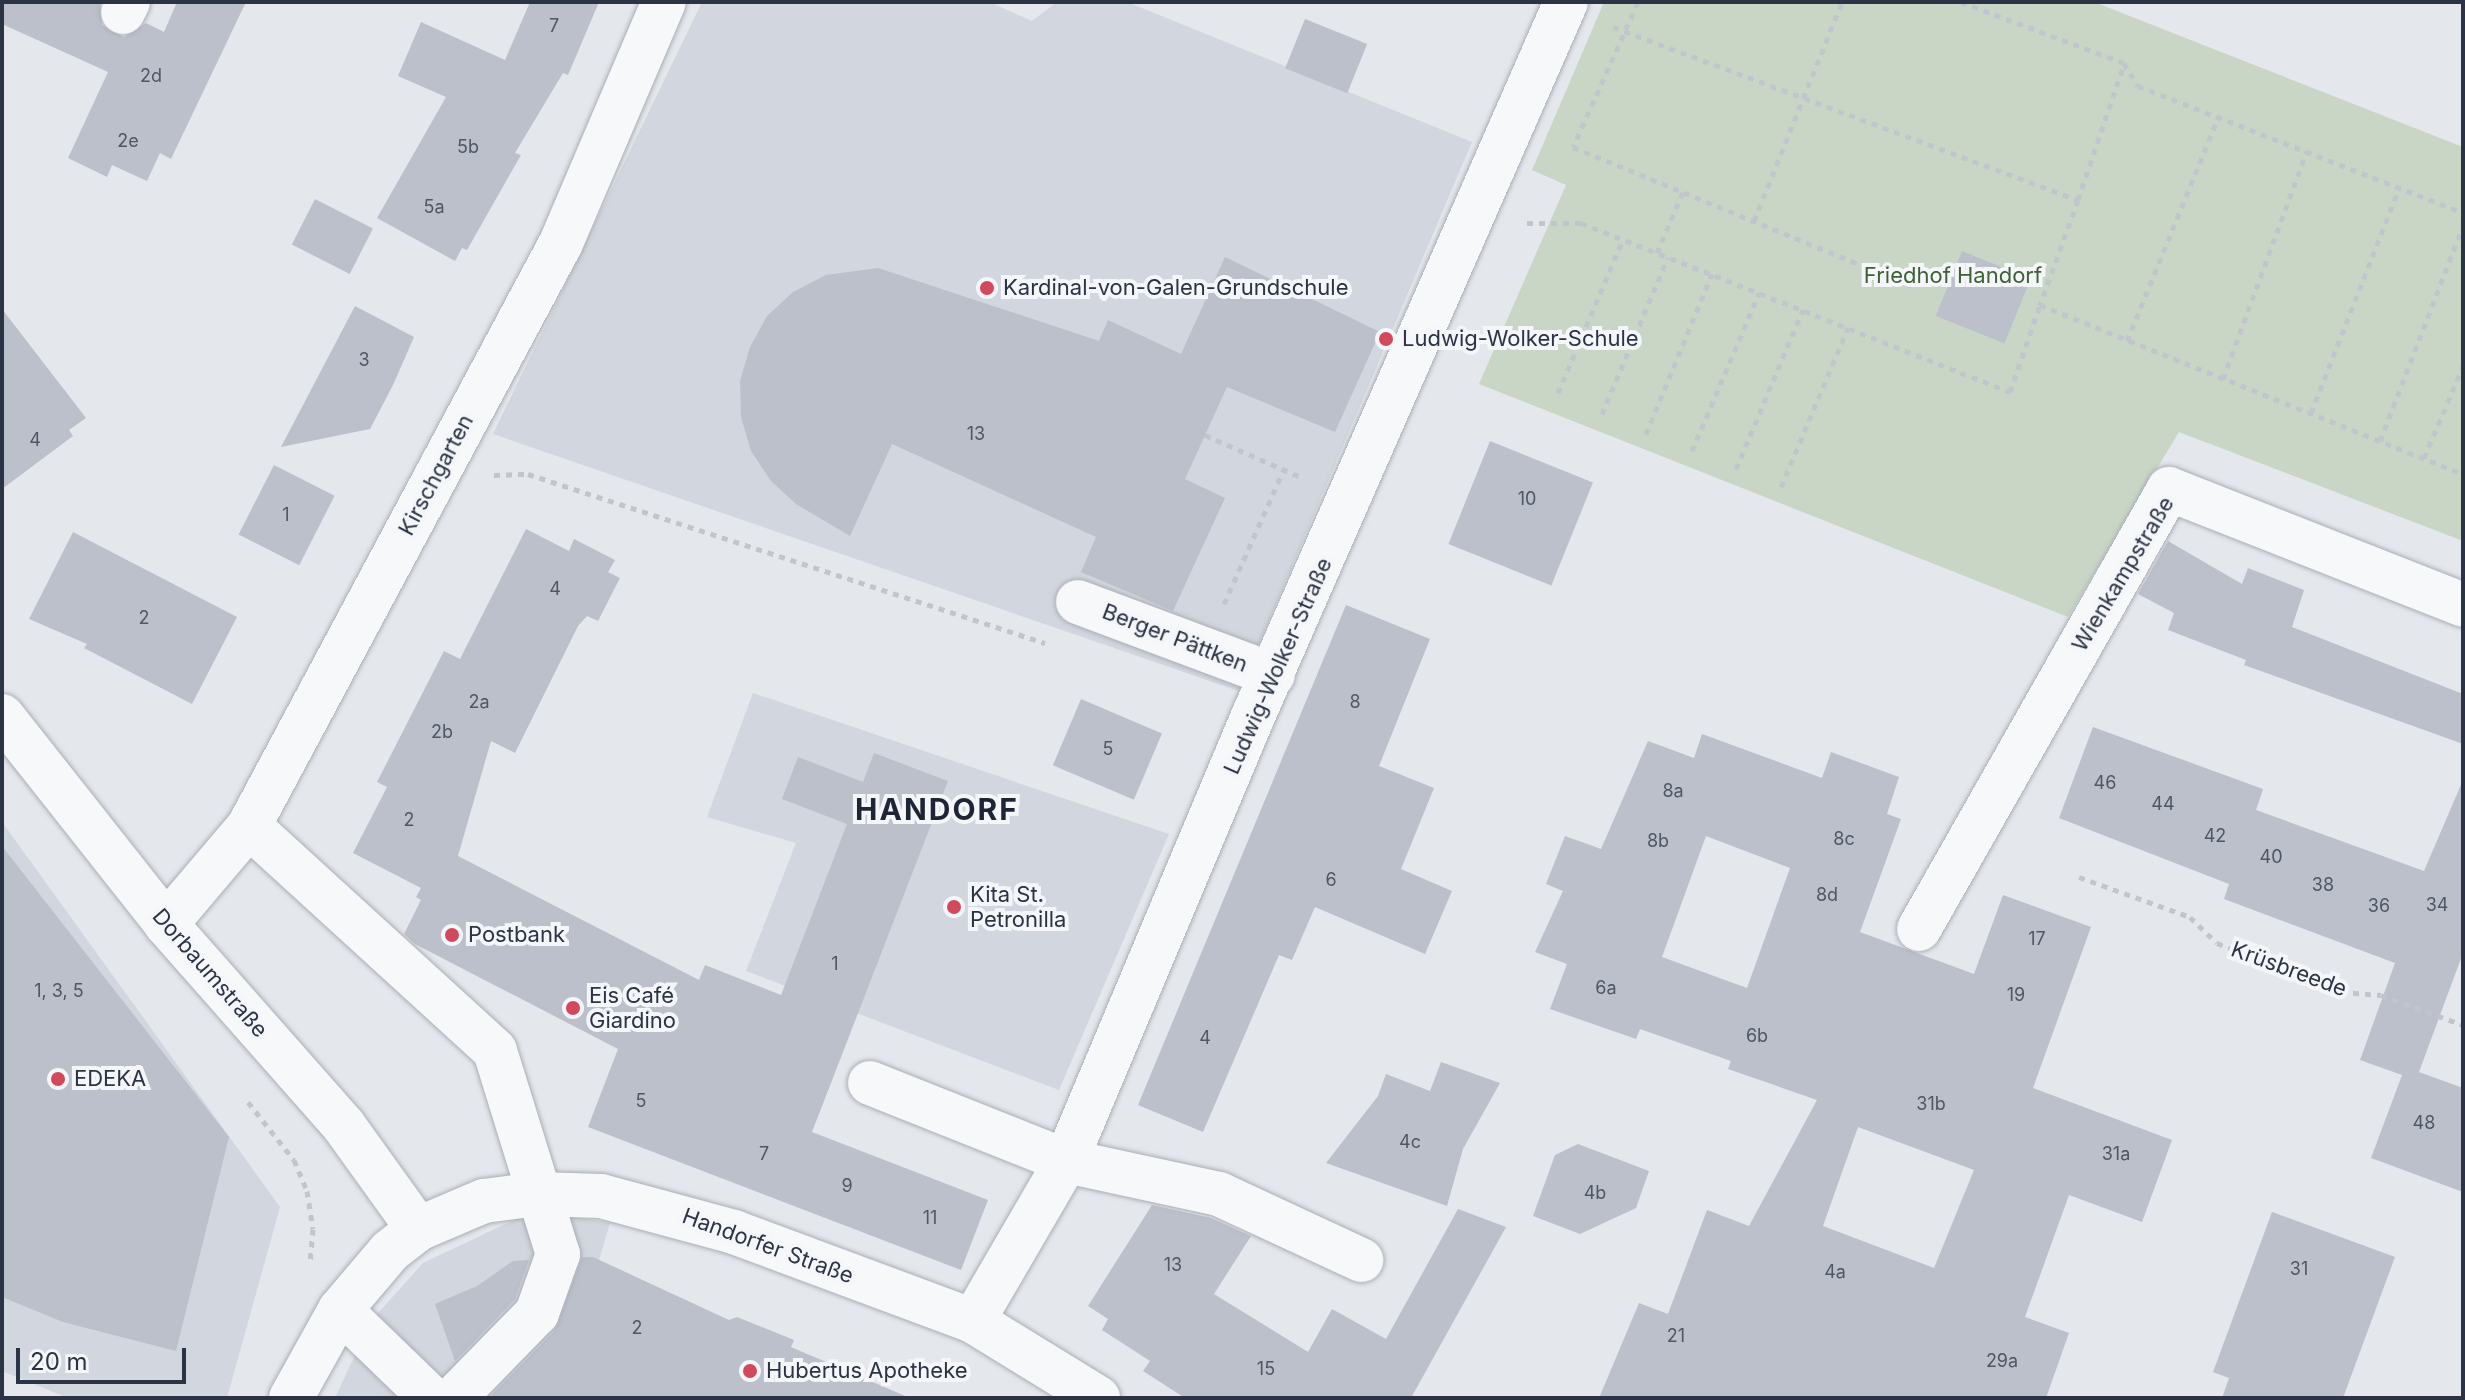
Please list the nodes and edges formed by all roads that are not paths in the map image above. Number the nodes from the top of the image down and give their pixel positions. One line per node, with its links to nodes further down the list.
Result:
1 (664, 2): 7 (street, Kirschgarten)
2 (1565, 5): 5 (street, Ludwig-Wolker-Straße)
3 (1078, 602): 5 (street, Berger Pättken)
4 (2463, 605): 9 (street, Wienkampstraße)
5 (1273, 675): 11 (street, Ludwig-Wolker-Straße)
6 (2, 716): 8 (street, Dorbaumstraße)
7 (249, 826): 8 (street, Kirschgarten); 12 (street)
8 (166, 924): 13 (street, Dorbaumstraße)
9 (1919, 929)
10 (870, 1083): 11 (street)
11 (1066, 1161): 14 (street); 16 (street, Ludwig-Wolker-Straße)
12 (538, 1194): 13 (street, Handorfer Straße); 16 (street, Handorfer Straße); 19 (street)
13 (418, 1229): 15 (street, Handorfer Straße)
14 (1361, 1260)
15 (340, 1310): 17 (street, Handorfer Straße); 18 (street)
16 (973, 1321): 20 (street, Handorfer Straße)
17 (291, 1398)
18 (431, 1398)
19 (454, 1398)
20 (1098, 1398)

